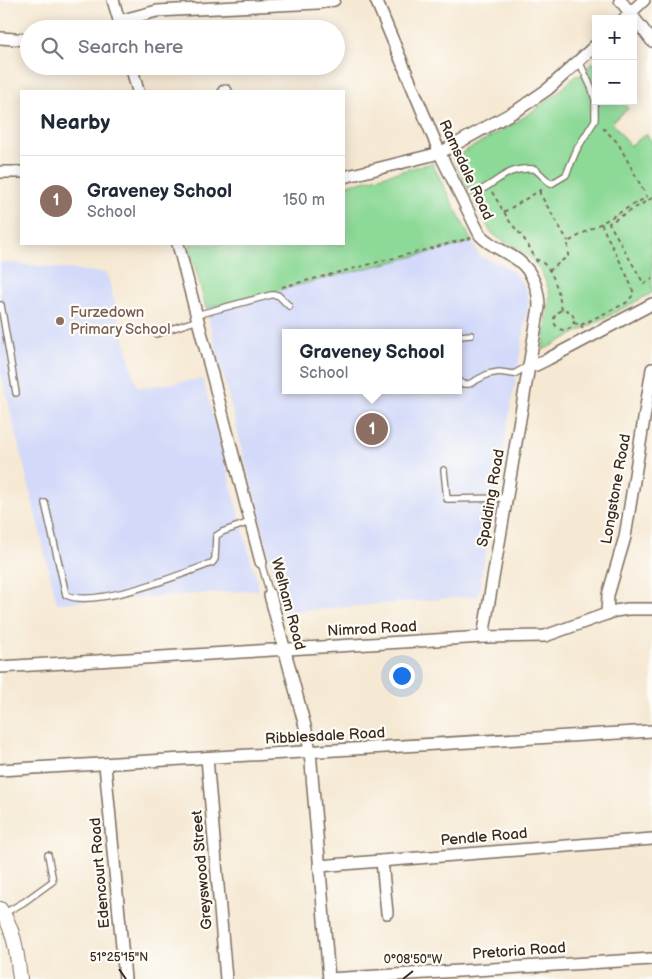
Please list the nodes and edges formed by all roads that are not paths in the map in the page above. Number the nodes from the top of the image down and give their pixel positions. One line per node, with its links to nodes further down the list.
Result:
1 (114, 0): 8 (street)
2 (334, 0): 9 (street)
3 (376, 0): 18 (street, Ramsdale Road)
4 (620, 0): 6 (street)
5 (644, 0): 7 (street)
6 (627, 15)
7 (628, 15)
8 (119, 20)
9 (133, 20)
10 (637, 26): 13 (street)
11 (0, 38): 12 (street)
12 (20, 39)
13 (652, 41)
14 (592, 49): 15 (street)
15 (579, 61): 18 (street); 22 (lane)
16 (134, 75): 17 (street)
17 (138, 90)
18 (439, 152): 21 (street); 31 (street, Ramsdale Road)
19 (0, 172): 20 (street)
20 (20, 172)
21 (345, 177)
22 (477, 192)
23 (178, 245): 27 (street, Welham Road)
24 (0, 303): 34 (lane)
25 (652, 304): 31 (street)
26 (289, 306): 27 (lane)
27 (197, 318): 28 (lane); 38 (street, Welham Road)
28 (156, 334)
29 (472, 335): 30 (lane)
30 (462, 336)
31 (530, 365): 33 (lane); 36 (street, Spalding Road)
32 (652, 369): 42 (street, Longstone Road)
33 (462, 384)
34 (16, 393)
35 (444, 470): 36 (lane)
36 (506, 498): 43 (street, Spalding Road)
37 (45, 503): 38 (lane)
38 (250, 522): 39 (street, Welham Road)
39 (261, 562): 40 (lane, Welham Road)
40 (270, 595): 44 (street, Welham Road)
41 (652, 609): 42 (street, Nimrod Road)
42 (607, 614): 43 (street, Nimrod Road)
43 (482, 637): 44 (street, Nimrod Road)
44 (284, 649): 45 (street, Nimrod Road); 47 (street, Welham Road)
45 (0, 668)
46 (652, 731): 47 (street, Ribblesdale Road)
47 (310, 751): 48 (street, Ribblesdale Road); 54 (street, Welham Road)
48 (207, 758): 49 (street, Ribblesdale Road); 60 (street, Greyswood Street)
49 (105, 765): 50 (street, Ribblesdale Road); 59 (street, Edencourt Road)
50 (0, 770)
51 (652, 839): 53 (street, Pendle Road)
52 (48, 854): 55 (lane)
53 (382, 861): 54 (street, Pendle Road); 56 (street)
54 (319, 866): 61 (street, Welham Road)
55 (2, 911): 58 (street)
56 (387, 913)
57 (652, 959): 61 (street, Pretoria Road)
58 (20, 979)
59 (125, 979)
60 (226, 979)
61 (329, 979)

